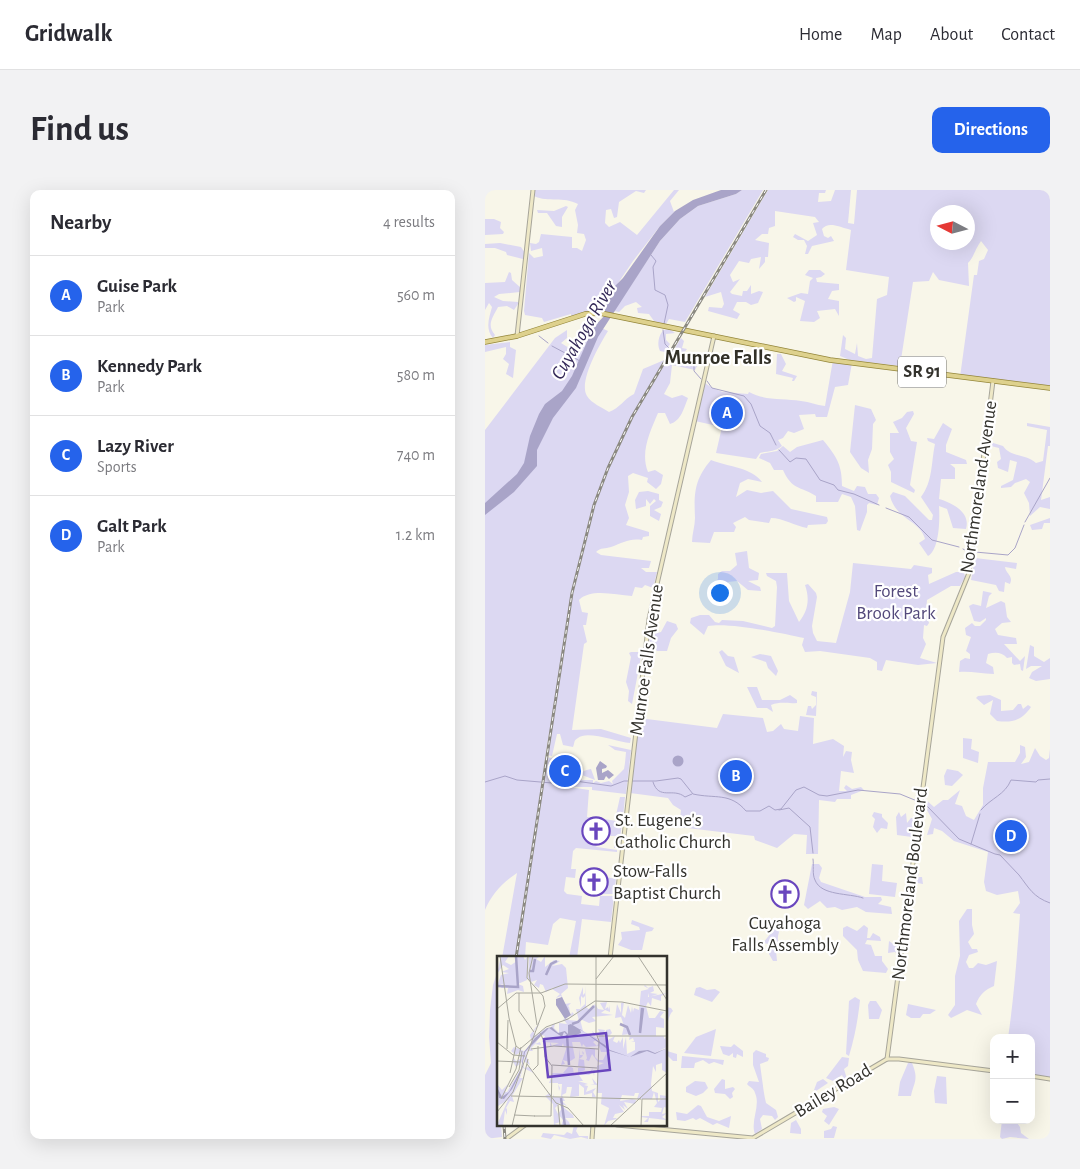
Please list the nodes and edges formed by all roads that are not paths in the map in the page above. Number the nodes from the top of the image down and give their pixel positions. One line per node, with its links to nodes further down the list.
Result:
1 (533, 190): 2 (street)
2 (517, 336): 3 (main road, SR 91); 4 (main road, SR 91)
3 (714, 336): 5 (main road, SR 91); 8 (street, Munroe Falls Avenue)
4 (485, 342)
5 (993, 381): 6 (main road, SR 91); 7 (street, Northmoreland Avenue)
6 (1050, 388)
7 (933, 708): 9 (street, Northmoreland Boulevard)
8 (610, 956)
9 (887, 1059): 10 (street, Bailey Road); 18 (street, Bailey Road)
10 (990, 1070)
11 (1035, 1076): 12 (street)
12 (1050, 1078)
13 (524, 1126): 16 (street)
14 (593, 1126): 17 (street)
15 (627, 1126): 18 (street, Bailey Road)
16 (506, 1139)
17 (592, 1139)
18 (753, 1139)

